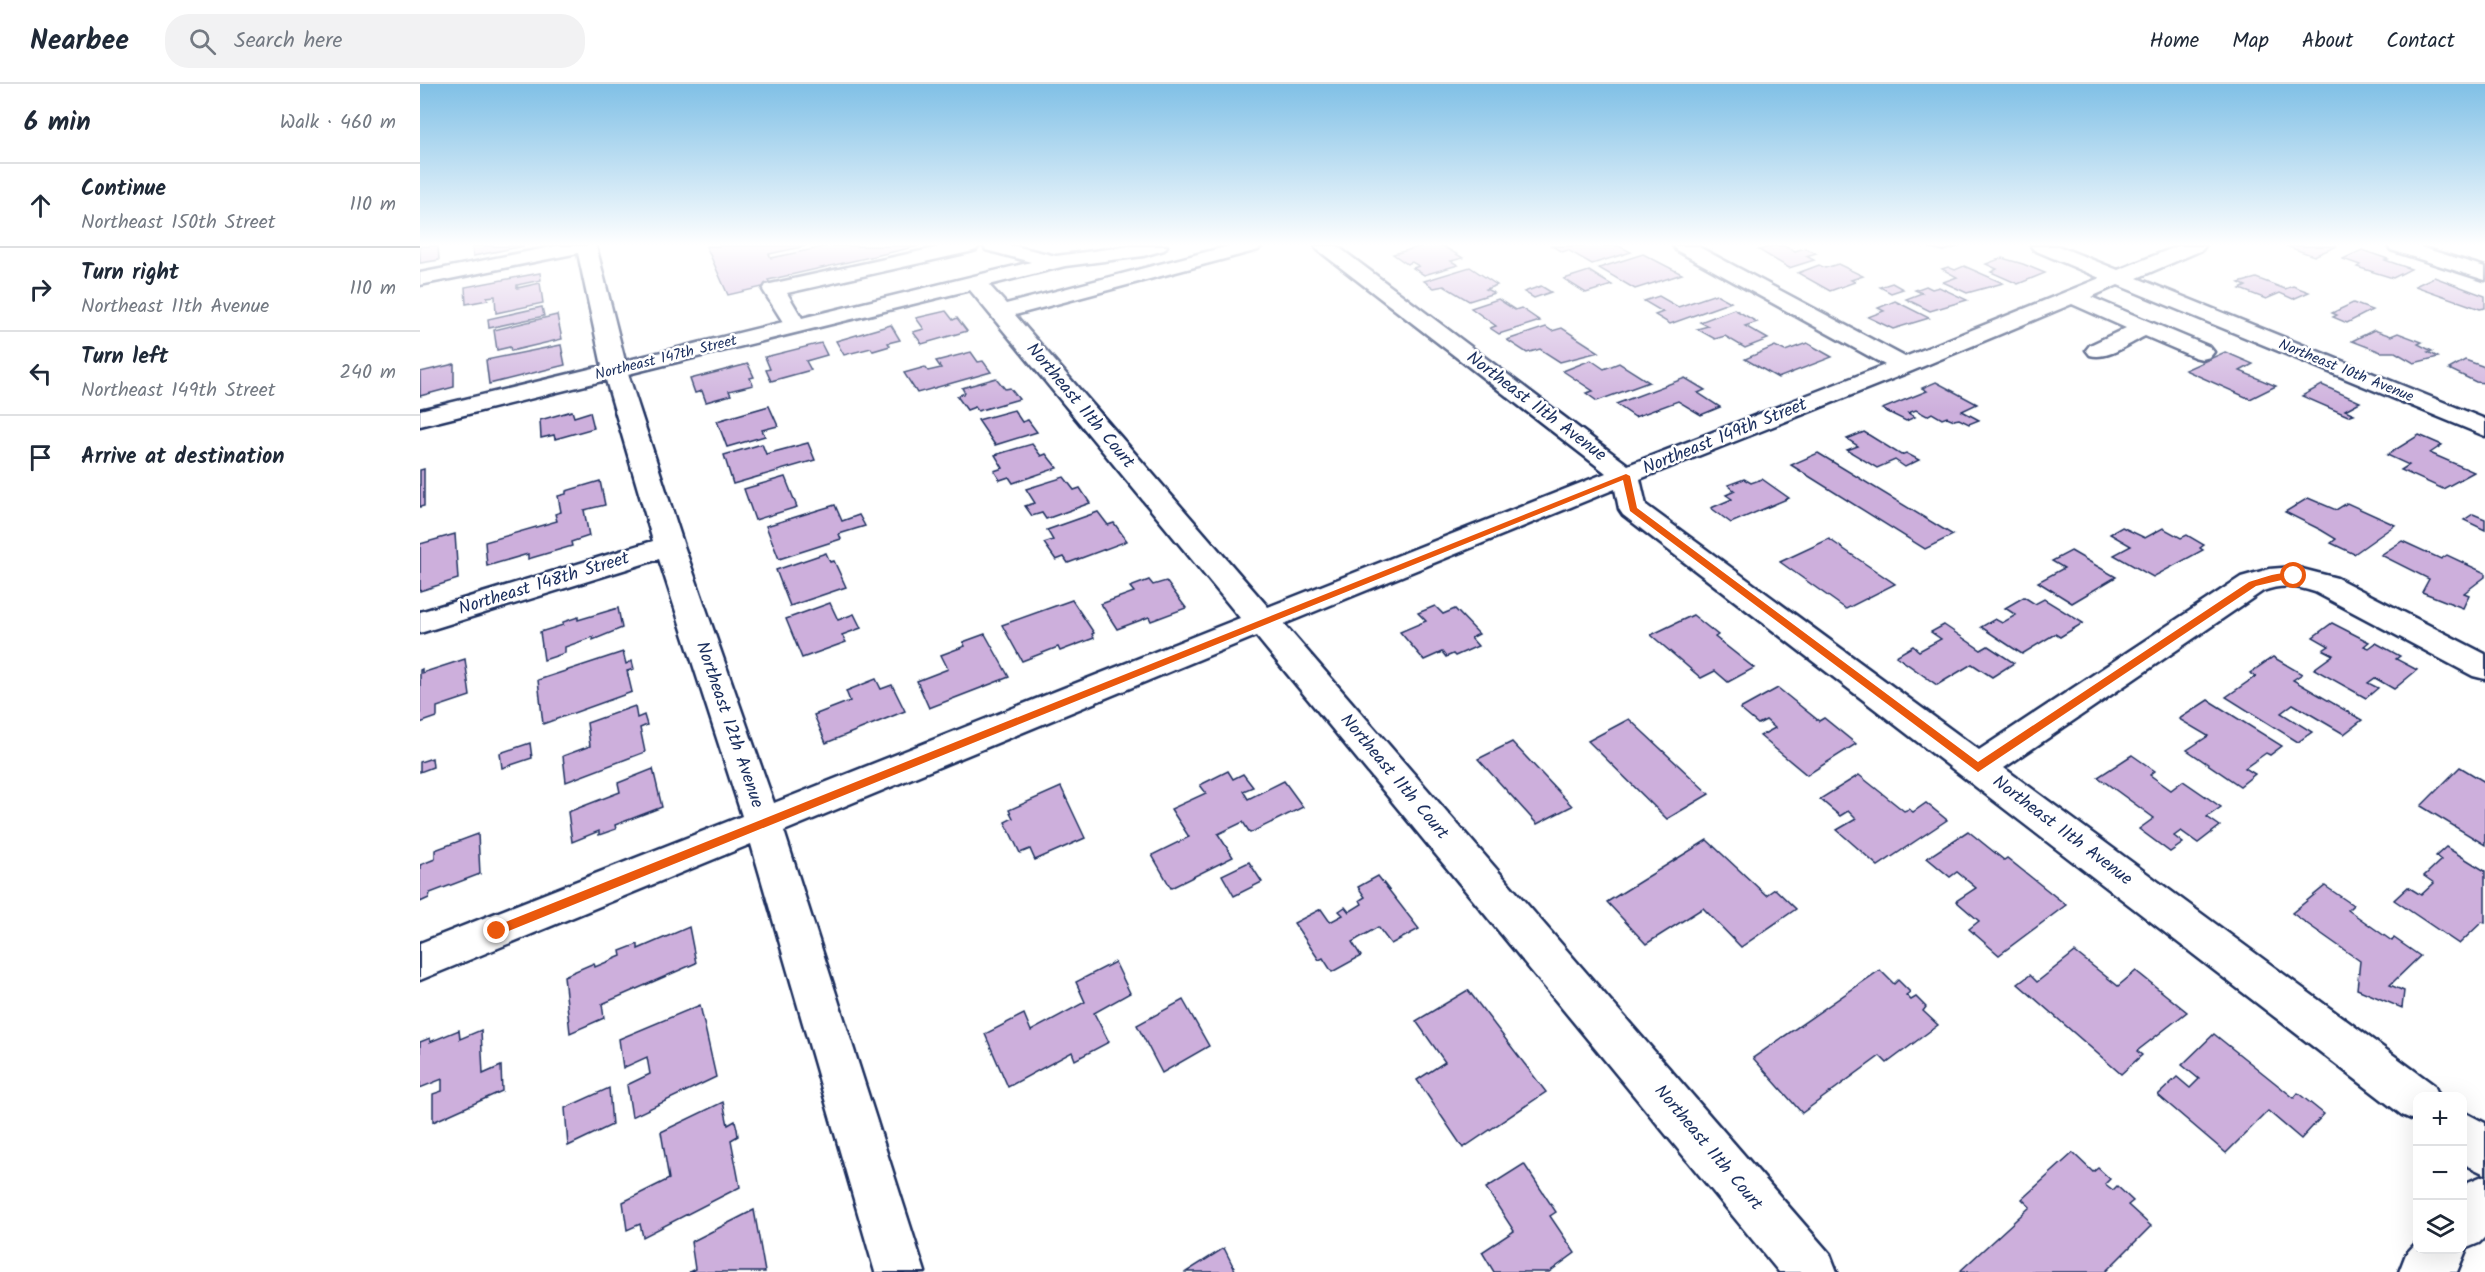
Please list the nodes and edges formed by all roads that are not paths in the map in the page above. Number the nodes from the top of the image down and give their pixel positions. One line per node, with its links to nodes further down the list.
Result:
1 (600, 301): 18 (street, Northeast 12th Avenue)
2 (781, 301): 13 (street)
3 (845, 301): 13 (street)
4 (879, 301): 13 (street, Northeast 147th Street)
5 (991, 301): 12 (street, Northeast 11th Court)
6 (1040, 301): 12 (street)
7 (1398, 301): 21 (street, Northeast 11th Avenue)
8 (1785, 301): 17 (street)
9 (2058, 301): 17 (street, Northeast 149th Street)
10 (2084, 301): 14 (street)
11 (2177, 301): 20 (street, Northeast 10th Avenue)
12 (1000, 312): 23 (street, Northeast 11th Court)
13 (791, 318): 18 (street, Northeast 147th Street)
14 (2145, 327): 15 (street); 16 (street)
15 (2098, 350)
16 (2202, 352)
17 (1904, 366): 21 (street, Northeast 149th Street)
18 (615, 370): 19 (street, Northeast 147th Street); 22 (street, Northeast 12th Avenue)
19 (420, 418)
20 (2485, 428)
21 (1626, 476): 23 (street, Northeast 149th Street); 26 (street, Northeast 11th Avenue)
22 (669, 546): 24 (street, Northeast 148th Street); 27 (street, Northeast 12th Avenue)
23 (1263, 622): 27 (street, Northeast 149th Street); 36 (street, Northeast 11th Court)
24 (420, 623)
25 (2485, 668): 26 (street)
26 (1978, 768): 29 (street, Northeast 11th Avenue)
27 (763, 823): 28 (street, Northeast 149th Street); 35 (street, Northeast 12th Avenue)
28 (420, 962)
29 (2413, 1096)
30 (2467, 1137): 31 (street)
31 (2485, 1150)
32 (2485, 1199): 33 (street)
33 (2467, 1221)
34 (2440, 1254): 37 (street)
35 (900, 1272)
36 (1812, 1272)
37 (2424, 1272)

